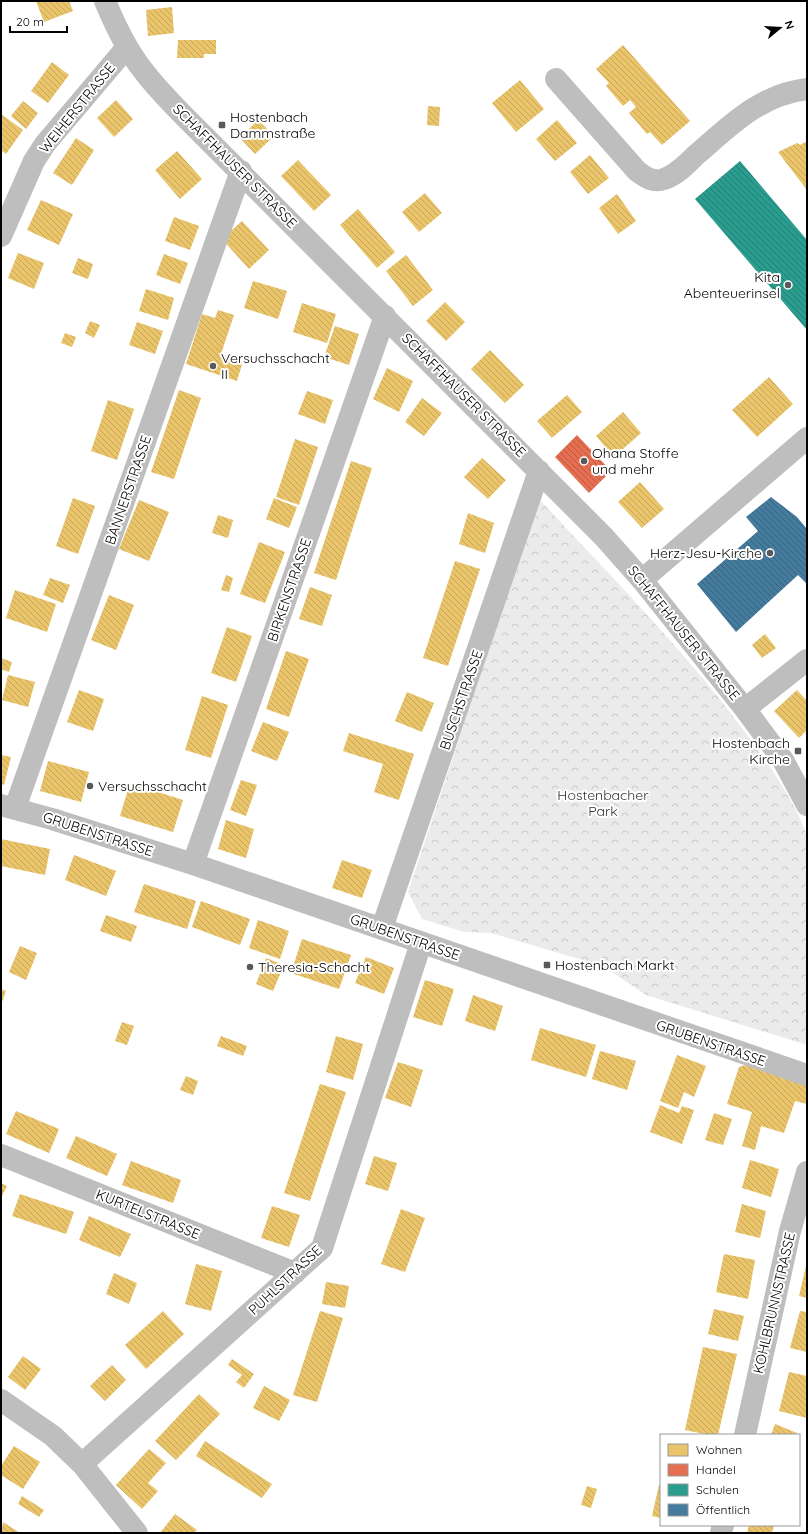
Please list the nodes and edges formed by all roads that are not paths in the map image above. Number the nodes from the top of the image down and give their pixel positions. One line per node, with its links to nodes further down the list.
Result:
1 (105, 1): 2 (street, SCHAFFHAUSER STRASSE)
2 (127, 47): 5 (street, SCHAFFHAUSER STRASSE); 6 (street, WEIHERSTRASSE)
3 (556, 79): 4 (street)
4 (807, 89)
5 (241, 171): 7 (street, SCHAFFHAUSER STRASSE); 14 (street, BANNERSTRASSE)
6 (1, 236)
7 (385, 316): 9 (street, SCHAFFHAUSER STRASSE); 15 (street, BIRKENSTRASSE)
8 (807, 438): 10 (street)
9 (540, 471): 10 (street, SCHAFFHAUSER STRASSE); 16 (street, BUSCHSTRASSE)
10 (642, 580): 12 (street, SCHAFFHAUSER STRASSE)
11 (807, 660): 12 (street)
12 (745, 709): 13 (street, SCHAFFHAUSER STRASSE)
13 (807, 805)
14 (8, 807): 15 (street, GRUBENSTRASSE)
15 (193, 864): 16 (street, GRUBENSTRASSE)
16 (382, 928): 17 (street, GRUBENSTRASSE)
17 (421, 943): 18 (street, GRUBENSTRASSE); 21 (street, PUHLSTRASSE)
18 (807, 1075)
19 (1, 1155): 21 (street, KURTELSTRASSE)
20 (807, 1172): 23 (street, KOHLBRUNNSTRASSE)
21 (295, 1273): 24 (street, PUHLSTRASSE)
22 (1, 1400): 24 (street)
23 (744, 1434)
24 (82, 1464): 25 (street)
25 (137, 1533)

